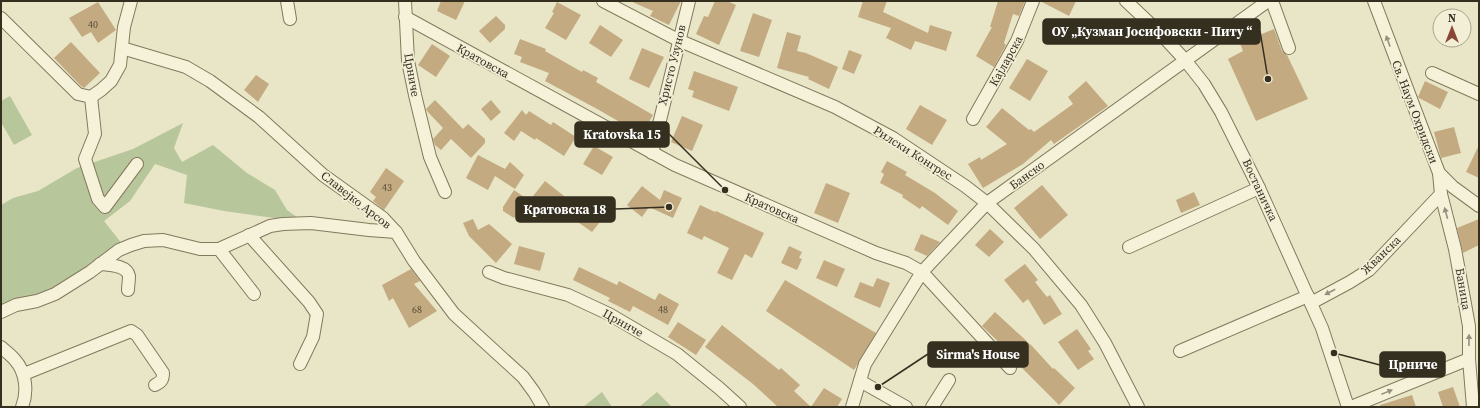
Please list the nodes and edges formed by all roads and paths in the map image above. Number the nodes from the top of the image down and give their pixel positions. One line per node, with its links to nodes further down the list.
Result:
1 (131, 1): 15 (street)
2 (287, 1): 13 (street)
3 (405, 1): 11 (street, Црниче)
4 (603, 1): 14 (street, Рилски Конгрес)
5 (688, 1): 14 (street, Христо Узунов)
6 (1033, 1): 21 (street, Кајларска)
7 (1126, 1): 17 (street, Востаничка)
8 (1268, 1): 17 (street, Банско)
9 (1272, 1): 16 (street)
10 (1374, 1): 24 (street, Св. Наум Охридски, one-way to 10)
11 (405, 17): 22 (street, Кратовска); 26 (street, Црниче)
12 (1, 18): 20 (street)
13 (290, 19)
14 (678, 40): 22 (street, Христо Узунов); 28 (street, Рилски Конгрес)
15 (122, 48): 20 (street); 30 (street, Славејко Арсов)
16 (1289, 48)
17 (1186, 60): 25 (street, Востаничка); 28 (street, Банско)
18 (1432, 73): 19 (street)
19 (1479, 94)
20 (91, 97): 23 (street)
21 (973, 119)
22 (652, 154): 36 (street, Кратовска)
23 (138, 164)
24 (1439, 173): 27 (street, Баница); 29 (street, Св. Наум Охридски)
25 (1259, 188): 32 (street); 39 (street, Востаничка)
26 (445, 192)
27 (1441, 194): 39 (street, Жванска, one-way to 39); 43 (street, Баница, one-way to 27)
28 (987, 203): 36 (street, Банско); 56 (street, Рилски Конгрес)
29 (1479, 206)
30 (396, 232): 31 (street); 51 (street, Славејко Арсов)
31 (249, 235): 33 (street); 44 (street)
32 (1129, 247)
33 (219, 249): 34 (street); 38 (street)
34 (100, 264): 37 (street); 40 (street)
35 (489, 272): 52 (street, Црниче)
36 (922, 272): 45 (street, Кратовска); 47 (street, Банско)
37 (128, 290)
38 (254, 294)
39 (1309, 299): 42 (street, Жванска); 57 (street, Востаничка)
40 (1, 312)
41 (1, 347): 46 (street)
42 (1180, 351)
43 (1469, 359): 57 (street, one-way to 43); 58 (street, Баница)
44 (300, 364)
45 (1010, 368)
46 (24, 374): 49 (street); 50 (street)
47 (860, 380): 53 (street, Банско); 54 (street)
48 (950, 380): 55 (street)
49 (155, 385)
50 (22, 407)
51 (543, 407)
52 (740, 407)
53 (852, 407)
54 (906, 407)
55 (932, 407)
56 (1138, 407)
57 (1349, 407)
58 (1473, 407)

